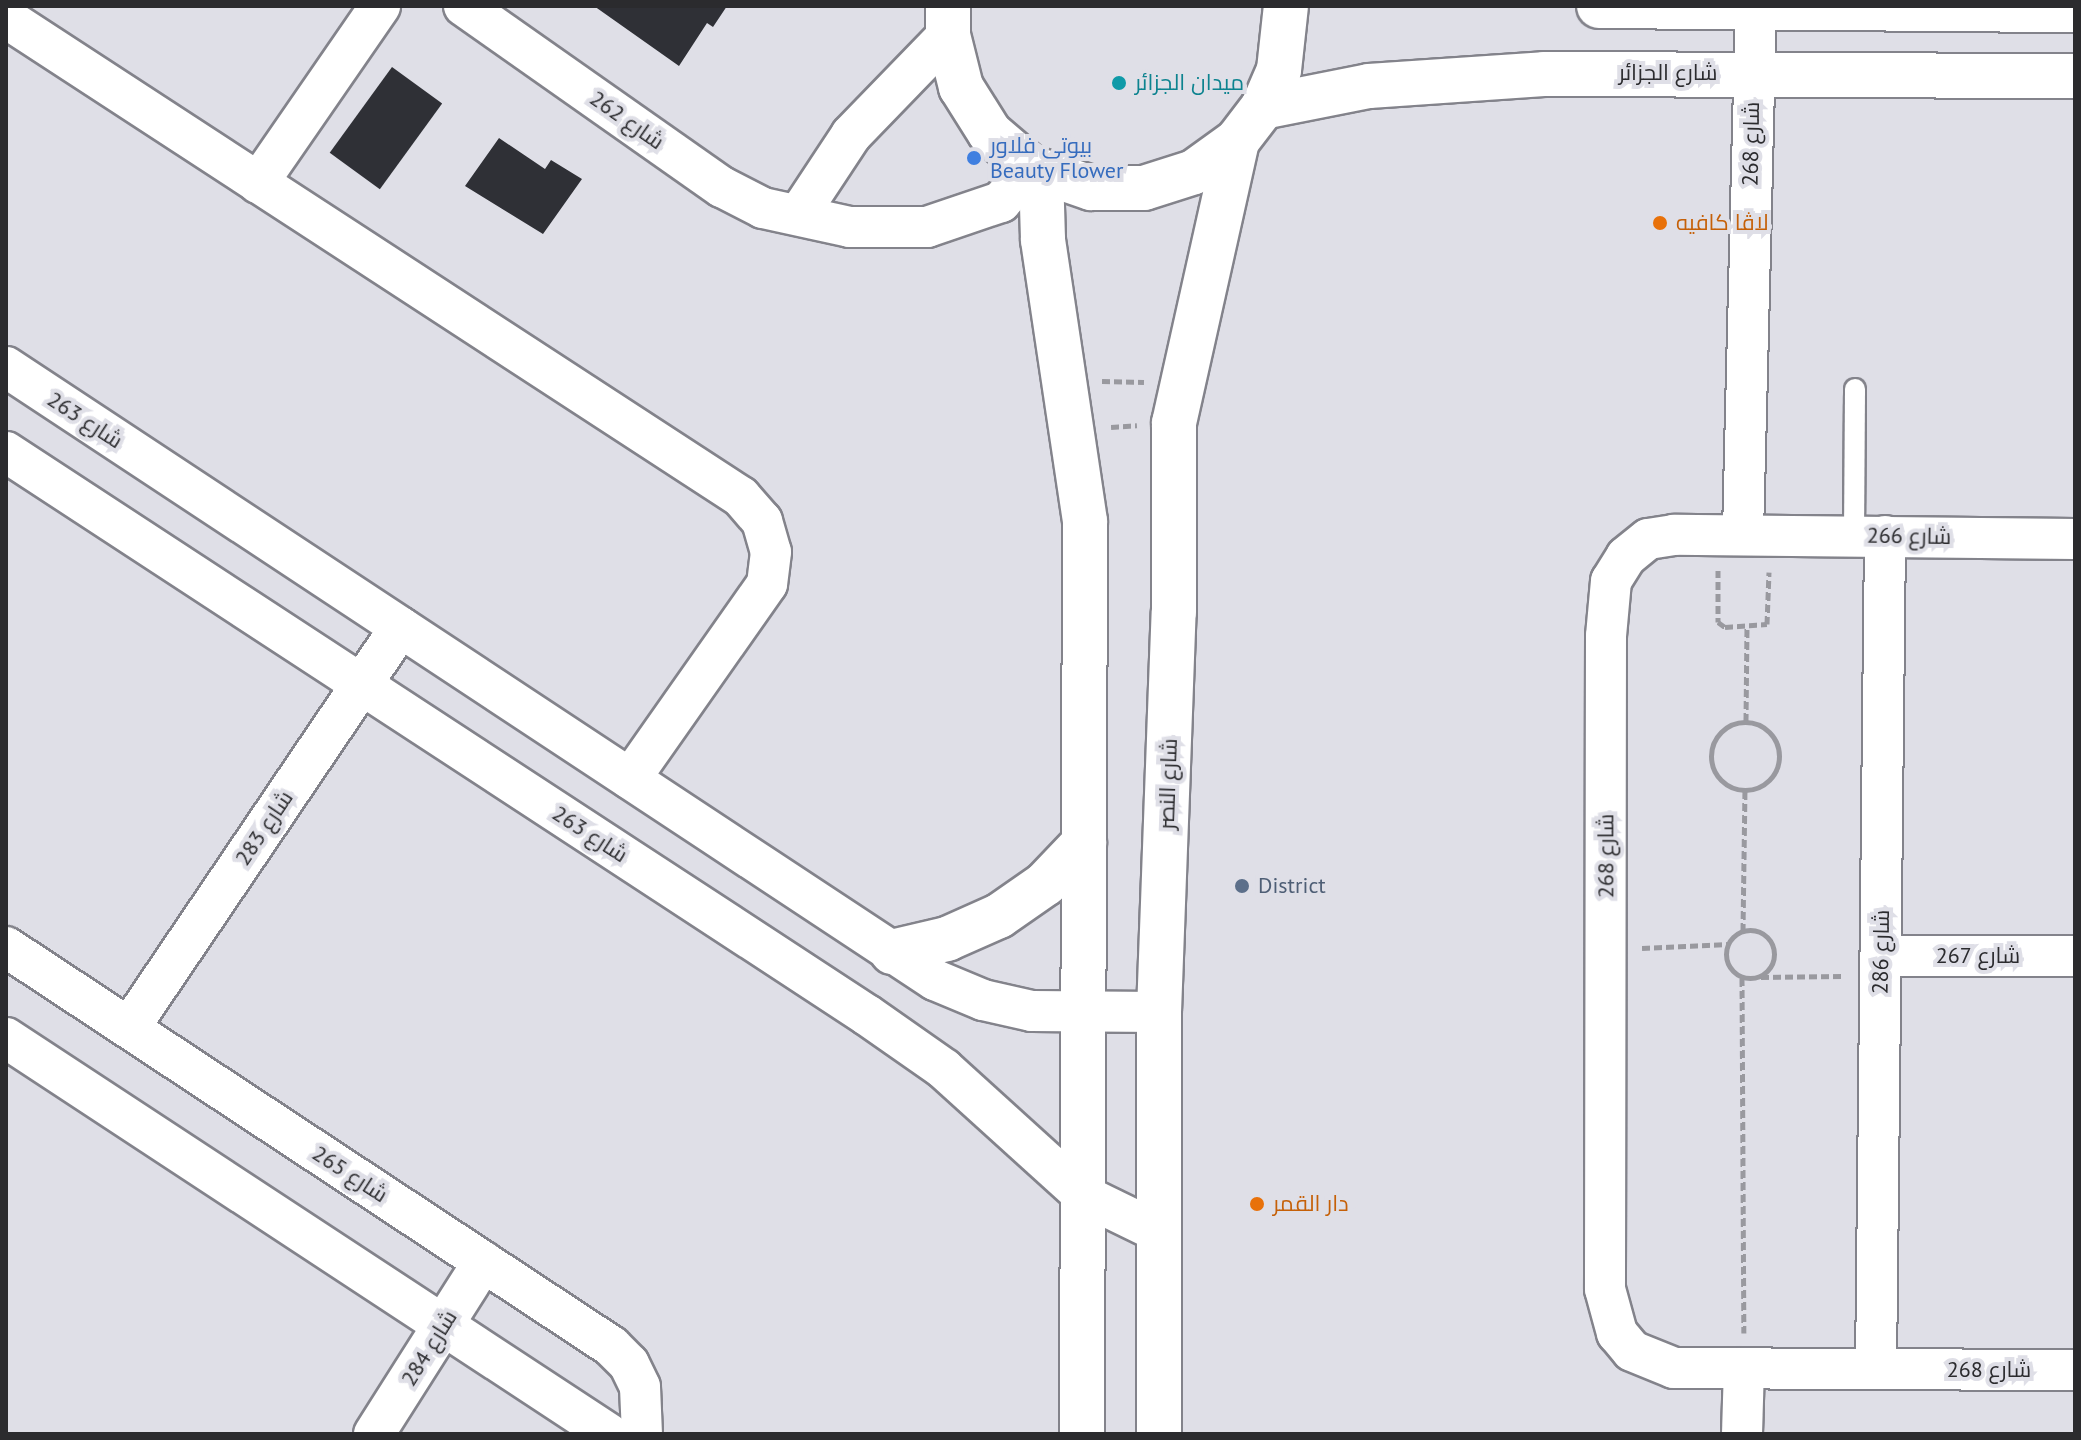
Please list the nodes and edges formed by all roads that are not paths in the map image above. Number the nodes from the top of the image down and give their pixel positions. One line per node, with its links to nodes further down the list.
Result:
1 (380, 6): 14 (street)
2 (464, 6): 15 (street, شارع 262)
3 (1286, 6): 11 (street)
4 (1599, 6): 5 (street)
5 (1755, 8): 6 (street); 9 (street, شارع 268)
6 (2075, 10)
7 (6, 18): 14 (street)
8 (948, 20): 13 (street); 15 (street)
9 (1753, 73): 10 (street, شارع الجزائر); 11 (street, شارع الجزائر); 19 (street, شارع 268)
10 (2075, 76)
11 (1263, 107): 12 (street)
12 (1237, 141): 13 (street); 30 (street, شارع النصر)
13 (1036, 170): 15 (street, شارع 262); 25 (street)
14 (258, 183): 24 (street)
15 (799, 214)
16 (6, 367): 22 (street, شارع 263)
17 (1855, 389): 20 (lane)
18 (6, 452): 23 (street, شارع 263)
19 (1744, 533): 20 (street, شارع 266); 38 (street, شارع 268)
20 (1869, 535): 21 (street, شارع 266); 29 (street, شارع 286)
21 (2075, 539)
22 (400, 627): 23 (street, شارع 283); 24 (street, شارع 263)
23 (361, 684): 32 (street, شارع 283); 34 (street, شارع 263)
24 (630, 779): 27 (street, شارع 263)
25 (1084, 843): 27 (street); 31 (street)
26 (6, 947): 32 (street, شارع 265)
27 (892, 952): 31 (street, شارع 263)
28 (2075, 956): 29 (street, شارع 267)
29 (1880, 966): 39 (street, شارع 286)
30 (1159, 1012): 31 (street, شارع 263); 35 (street, شارع النصر)
31 (1084, 1013): 34 (street)
32 (129, 1028): 36 (street, شارع 265)
33 (6, 1038): 37 (street)
34 (1083, 1195): 35 (street, شارع 263); 44 (street)
35 (1159, 1232): 45 (street, شارع النصر)
36 (483, 1262): 37 (street, شارع 284); 43 (street, شارع 265)
37 (443, 1325): 41 (street, شارع 284); 42 (street)
38 (1744, 1368): 39 (street, شارع 268); 46 (street)
39 (1876, 1369): 40 (street, شارع 268)
40 (2075, 1370)
41 (374, 1434)
42 (609, 1434)
43 (642, 1434)
44 (1082, 1434)
45 (1159, 1434)
46 (1742, 1434)

